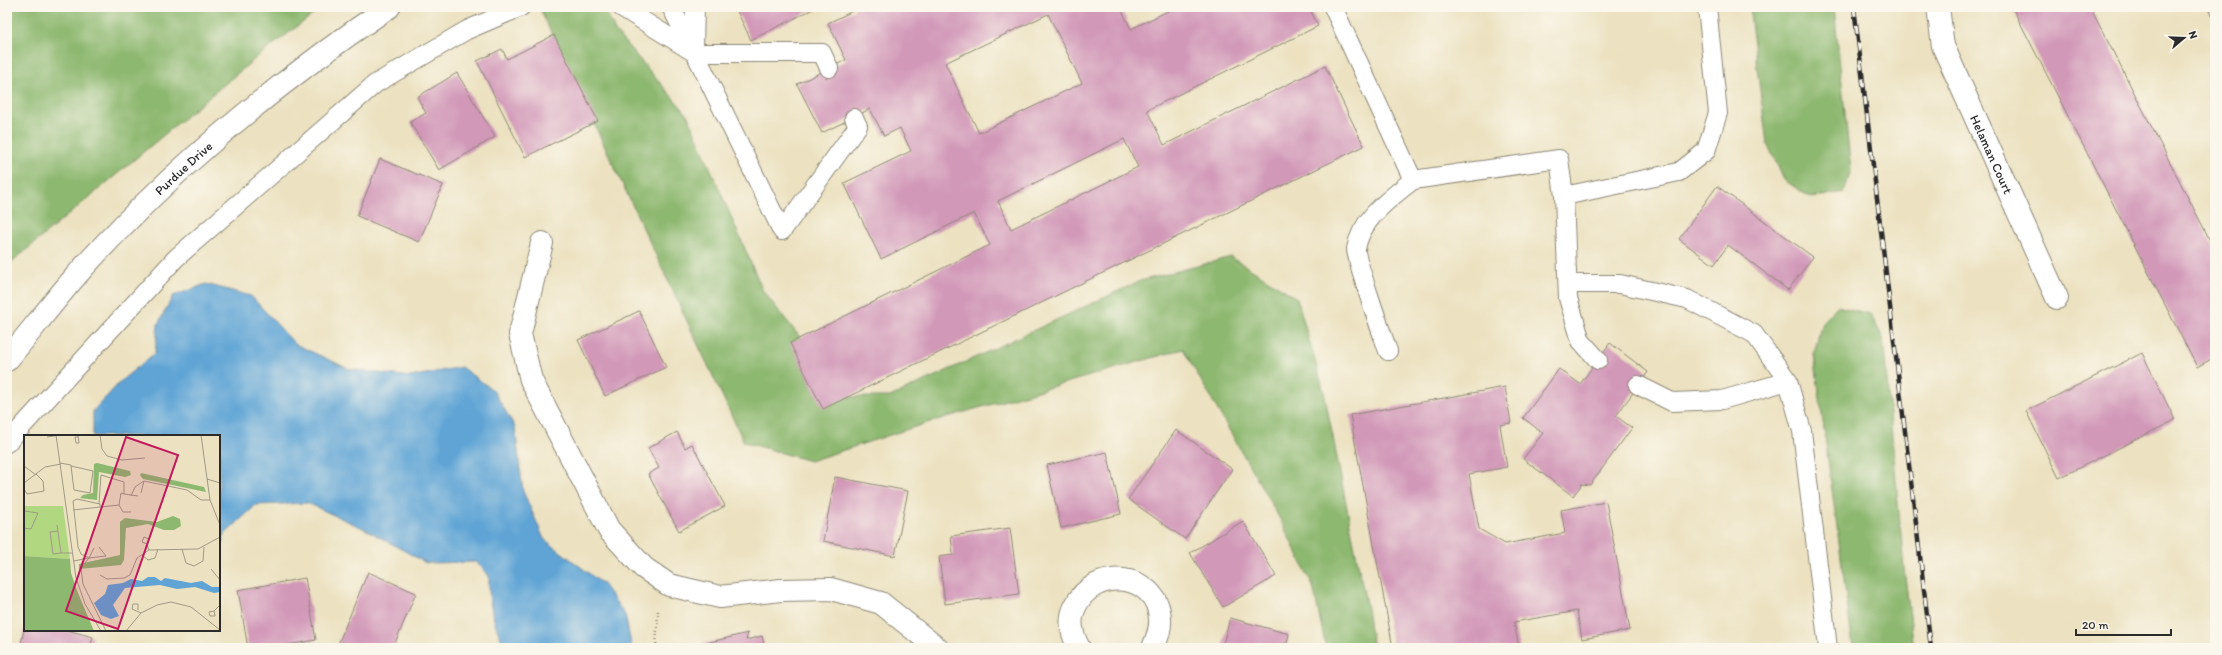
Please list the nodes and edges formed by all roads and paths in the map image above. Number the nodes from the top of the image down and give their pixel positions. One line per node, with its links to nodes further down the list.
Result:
1 (389, 7): 18 (street, Purdue Drive)
2 (521, 7): 22 (lane)
3 (621, 7): 9 (lane)
4 (671, 7): 9 (lane)
5 (694, 7): 9 (lane)
6 (1333, 7): 12 (lane)
7 (1707, 7): 13 (lane)
8 (1938, 7): 16 (street, Helaman Court)
9 (694, 53): 10 (lane); 11 (lane)
10 (829, 68)
11 (854, 118)
12 (1413, 180): 13 (lane); 17 (lane)
13 (1564, 196): 15 (lane)
14 (542, 243): 23 (street)
15 (1568, 284): 19 (lane); 20 (lane)
16 (2056, 298)
17 (1388, 351)
18 (7, 360)
19 (1598, 360)
20 (1788, 381): 21 (lane); 28 (lane)
21 (1638, 386)
22 (7, 443)
23 (669, 585): 24 (path); 25 (street)
24 (656, 648)
25 (937, 648)
26 (1079, 648): 27 (street)
27 (1153, 648)
28 (1828, 648)

